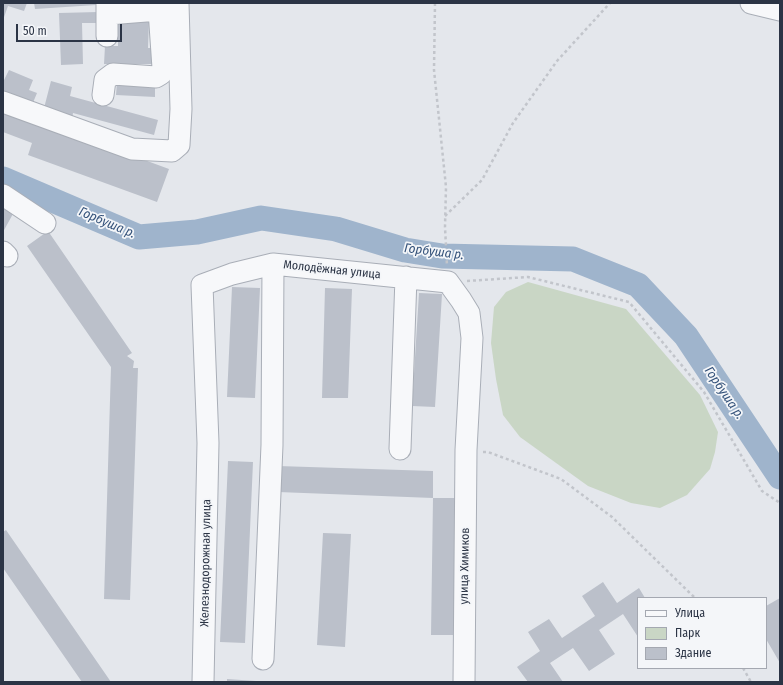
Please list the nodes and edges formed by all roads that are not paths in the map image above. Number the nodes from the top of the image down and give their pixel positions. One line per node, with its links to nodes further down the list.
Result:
1 (752, 3): 4 (street)
2 (172, 7): 3 (street); 6 (street); 7 (street)
3 (108, 8): 5 (street)
4 (780, 10)
5 (108, 36)
6 (103, 95)
7 (3, 102)
8 (3, 195): 9 (street)
9 (45, 223)
10 (273, 264): 11 (street, Молодёжная улица); 12 (street, Молодёжная улица); 15 (street)
11 (406, 277): 13 (street); 14 (street, Молодёжная улица)
12 (208, 443): 16 (street, Железнодорожная улица)
13 (400, 449)
14 (466, 450): 17 (street, улица Химиков)
15 (263, 659)
16 (203, 682)
17 (464, 682)

